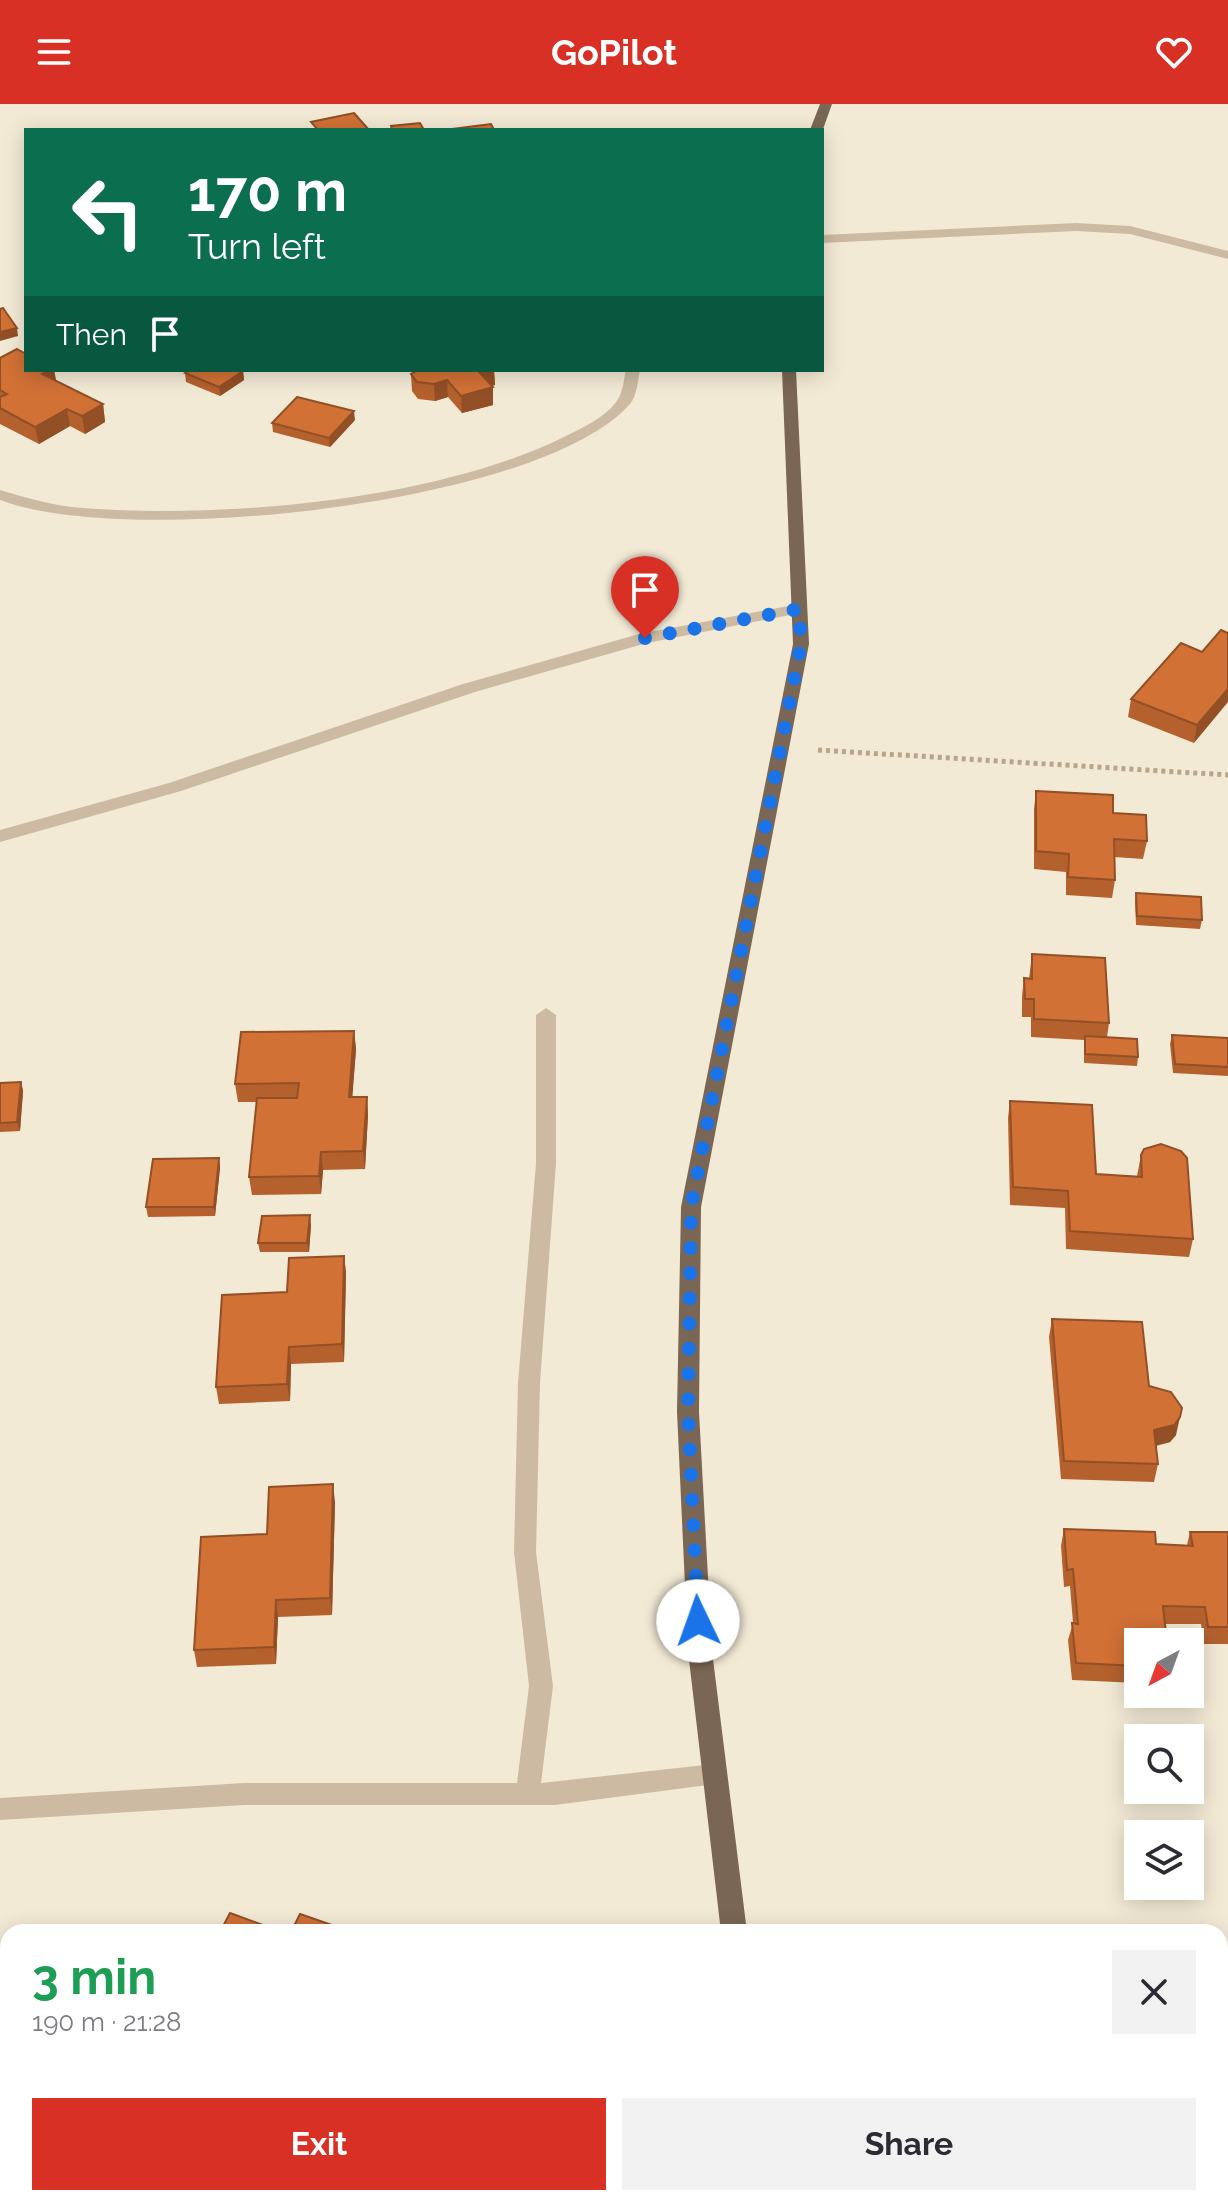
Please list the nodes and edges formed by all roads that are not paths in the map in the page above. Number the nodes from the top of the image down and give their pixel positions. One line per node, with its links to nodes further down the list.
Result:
1 (826, 104): 2 (main road)
2 (818, 128)
3 (824, 239): 4 (street)
4 (1228, 255)
5 (633, 372): 7 (street)
6 (789, 372): 8 (main road)
7 (0, 495)
8 (799, 609): 9 (street); 11 (main road)
9 (0, 836)
10 (546, 1015): 12 (street)
11 (714, 1775): 12 (street); 14 (main road)
12 (528, 1792): 13 (street)
13 (0, 1809)
14 (733, 1924)

